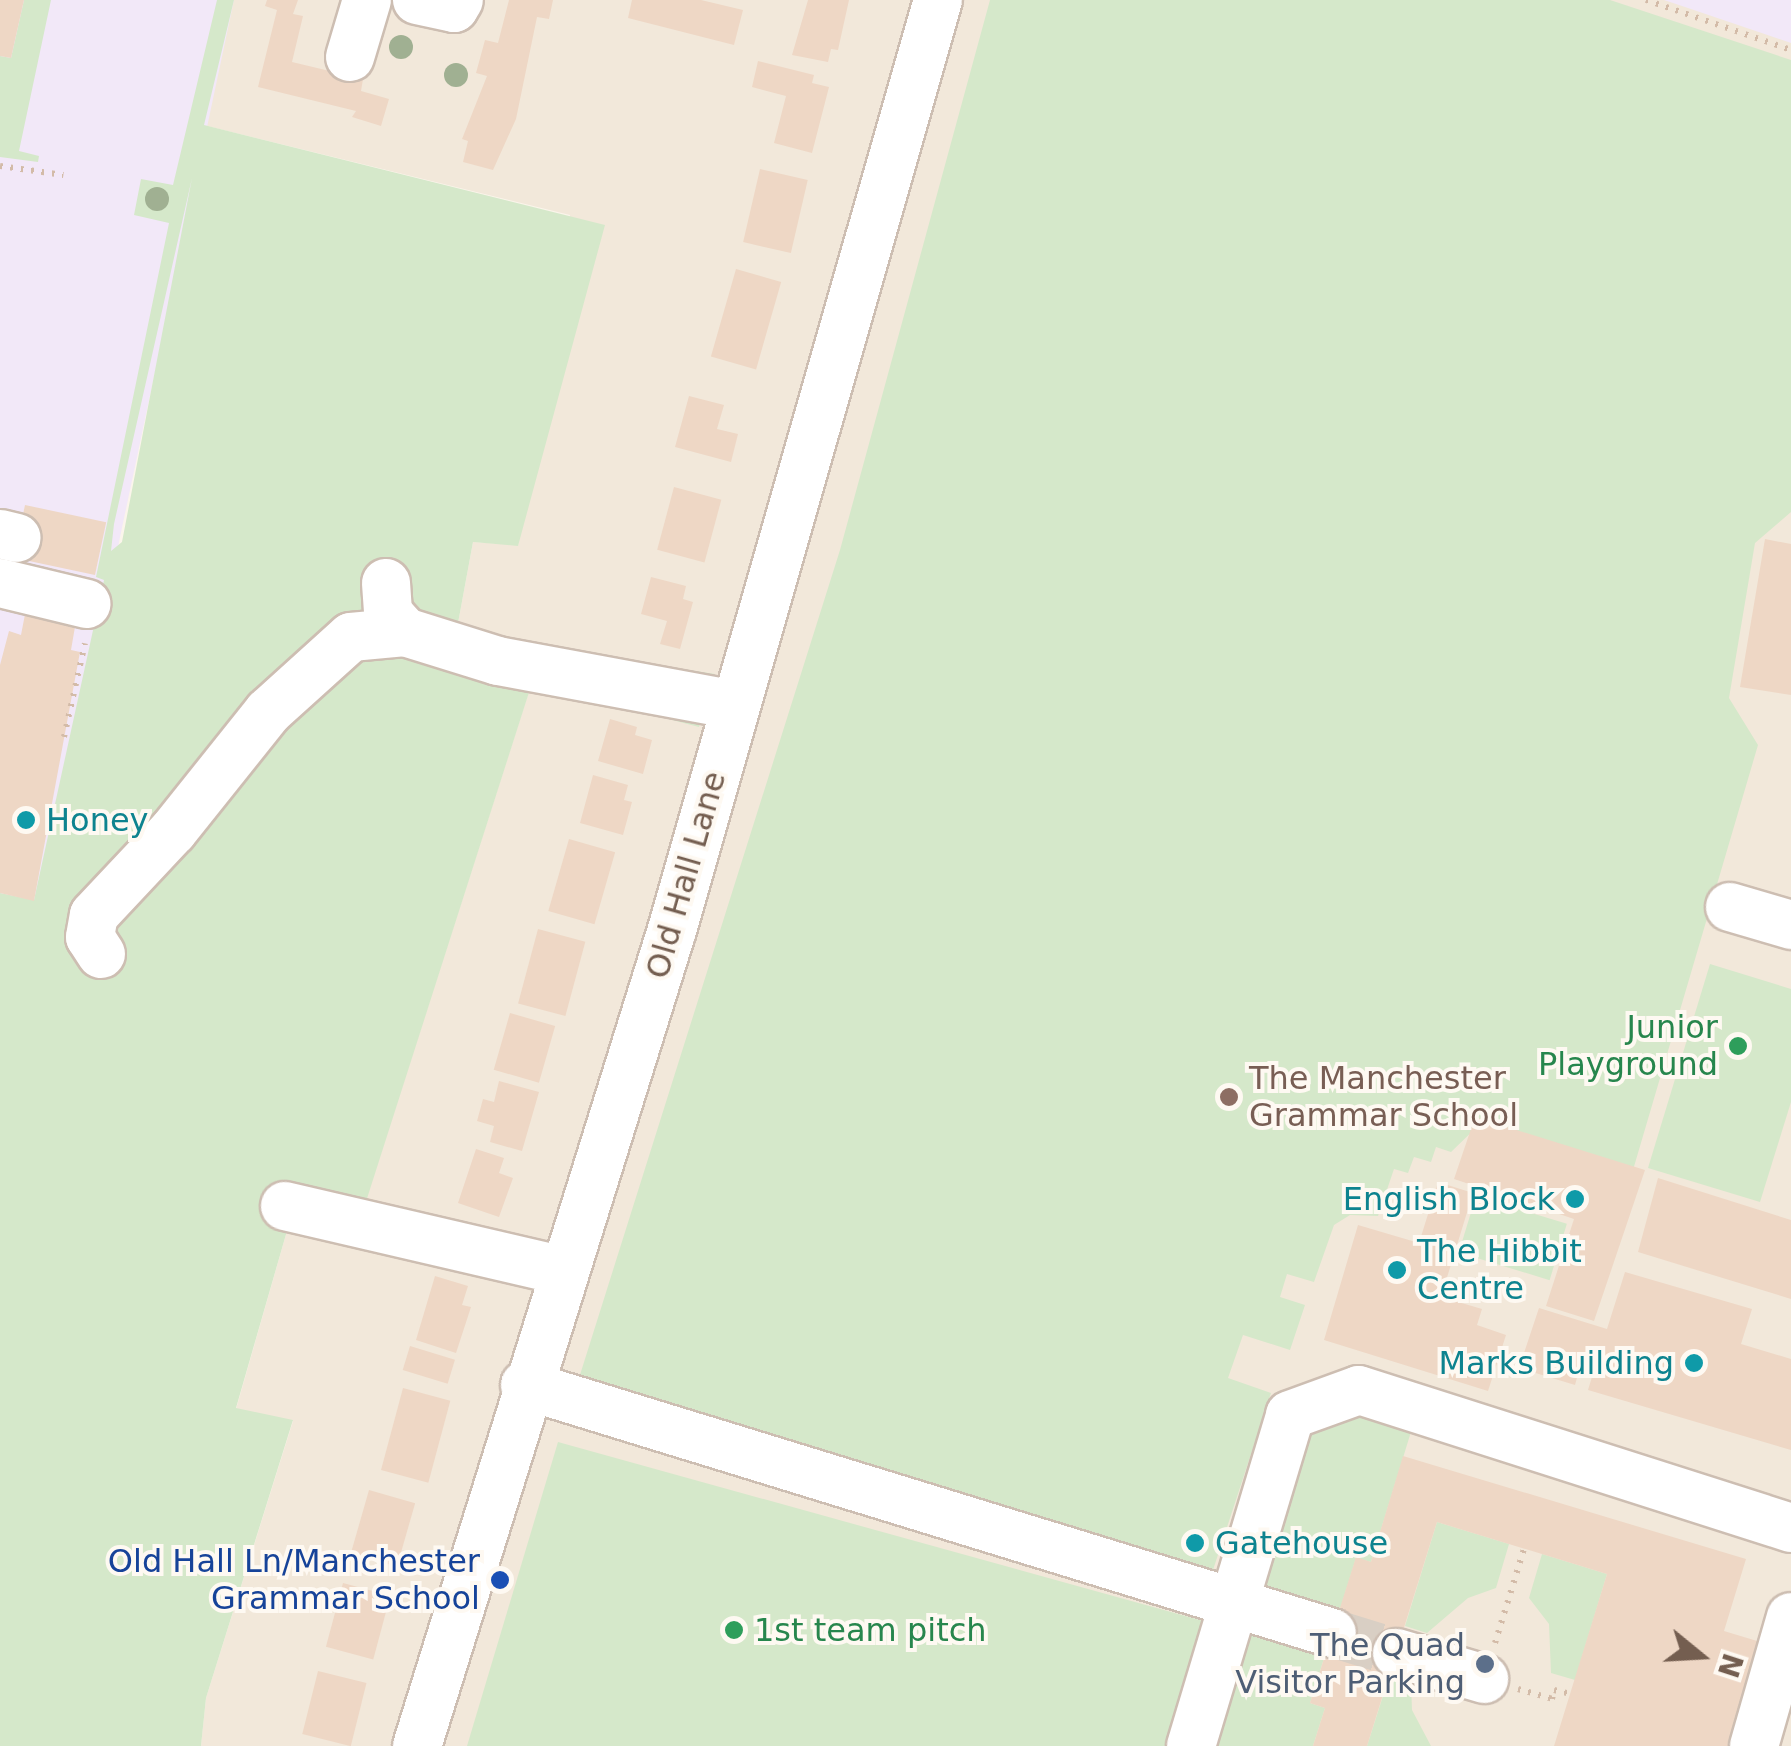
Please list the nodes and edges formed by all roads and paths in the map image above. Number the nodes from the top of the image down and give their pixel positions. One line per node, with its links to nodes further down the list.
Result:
1 (368, 0): 7 (street)
2 (417, 0): 3 (street)
3 (459, 0)
4 (938, 0): 14 (street, Old Hall Lane)
5 (1646, 0): 6 (path)
6 (1791, 50)
7 (350, 57)
8 (0, 166): 9 (path)
9 (63, 175)
10 (0, 583): 12 (street)
11 (386, 583): 13 (street)
12 (87, 604): 15 (path)
13 (405, 632): 14 (street); 18 (street)
14 (736, 705): 20 (street, Old Hall Lane)
15 (64, 737)
16 (1730, 907): 17 (street)
17 (1791, 925)
18 (102, 954)
19 (285, 1206): 20 (street)
20 (562, 1270): 21 (street, Old Hall Lane)
21 (525, 1385): 24 (street); 30 (street, Old Hall Lane)
22 (1791, 1528): 24 (street)
23 (1524, 1548): 28 (path)
24 (1233, 1604): 26 (street); 31 (street)
25 (1791, 1618): 32 (street)
26 (1332, 1633)
27 (1396, 1653): 28 (street)
28 (1484, 1679): 29 (path)
29 (1570, 1694)
30 (418, 1746)
31 (1191, 1746)
32 (1754, 1746)

